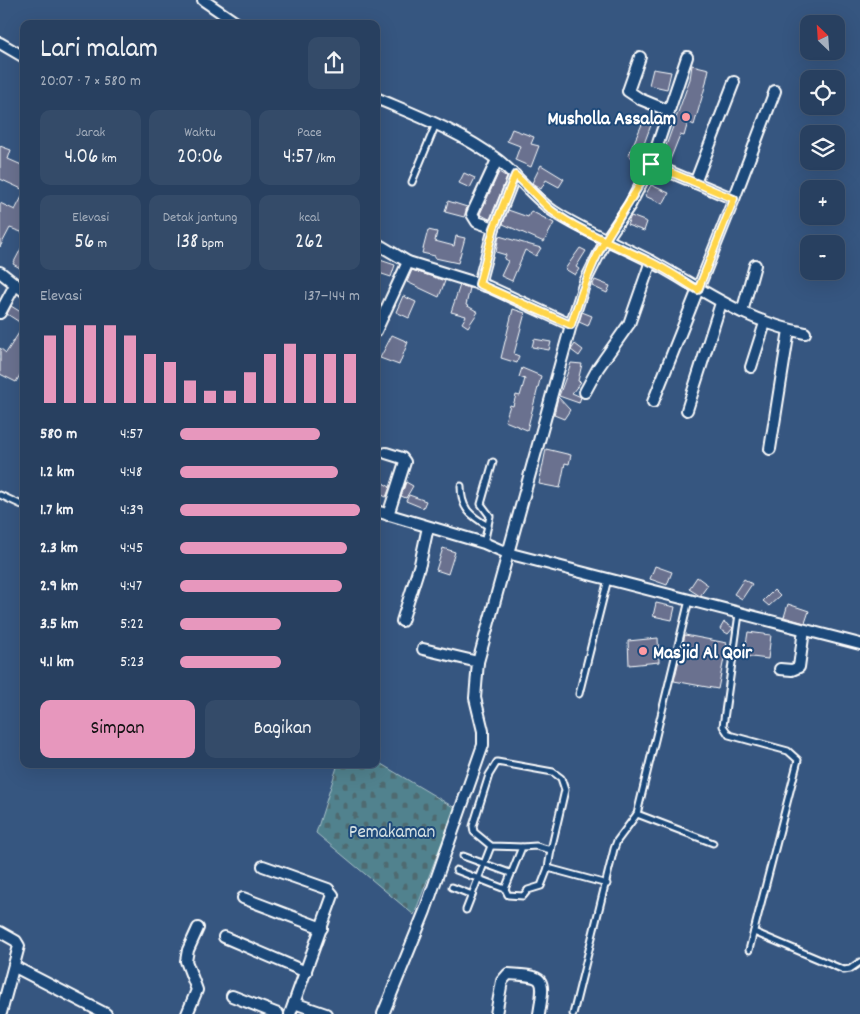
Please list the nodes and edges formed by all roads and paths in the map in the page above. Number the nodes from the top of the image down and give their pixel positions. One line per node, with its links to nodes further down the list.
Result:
1 (203, 0): 2 (street)
2 (232, 20)
3 (0, 42): 4 (street)
4 (20, 54)
5 (640, 57): 10 (street)
6 (687, 57): 10 (street)
7 (734, 82): 16 (street)
8 (775, 91): 17 (street)
9 (380, 100): 11 (street)
10 (669, 111): 13 (street)
11 (436, 123): 12 (street); 15 (lane)
12 (497, 160): 14 (street); 18 (street)
13 (651, 164): 16 (street); 19 (street)
14 (515, 175): 18 (street); 19 (street)
15 (412, 182)
16 (695, 184): 17 (street)
17 (734, 199): 27 (street)
18 (494, 228): 25 (street)
19 (606, 240): 22 (street); 33 (street)
20 (380, 246): 21 (street)
21 (408, 262): 25 (street); 31 (street)
22 (651, 262): 27 (street); 37 (street)
23 (755, 265): 29 (street)
24 (0, 272): 26 (street)
25 (479, 284): 33 (street)
26 (20, 288): 30 (street)
27 (698, 290): 28 (street); 38 (street)
28 (721, 303): 29 (street); 39 (street)
29 (742, 312): 32 (street)
30 (0, 313)
31 (380, 322)
32 (765, 323): 34 (street); 36 (street)
33 (571, 325): 51 (street)
34 (789, 330): 35 (street); 40 (street)
35 (805, 333)
36 (751, 366)
37 (585, 392)
38 (653, 402)
39 (687, 410)
40 (770, 449)
41 (386, 453): 47 (street)
42 (493, 462): 48 (lane)
43 (461, 486): 48 (lane)
44 (0, 495): 45 (lane)
45 (20, 504)
46 (380, 512): 47 (street)
47 (388, 515): 49 (street)
48 (488, 526): 50 (lane)
49 (428, 527): 50 (street); 55 (street)
50 (484, 543): 51 (street)
51 (507, 554): 52 (street); 59 (street)
52 (608, 579): 53 (street); 61 (lane)
53 (689, 600): 54 (street); 62 (lane)
54 (739, 614): 56 (street); 83 (lane)
55 (402, 621)
56 (804, 630): 57 (street); 60 (street)
57 (860, 644)
58 (423, 649): 59 (street)
59 (478, 662): 97 (street)
60 (780, 669)
61 (579, 694)
62 (637, 814): 63 (lane); 74 (lane)
63 (713, 843)
64 (492, 846): 65 (lane); 66 (lane); 68 (lane)
65 (522, 847): 66 (lane); 72 (lane)
66 (551, 850): 70 (lane)
67 (463, 856): 68 (lane)
68 (484, 863): 72 (lane); 73 (lane)
69 (263, 866): 81 (street)
70 (548, 868): 74 (lane); 76 (lane)
71 (456, 870): 73 (lane)
72 (510, 873): 76 (lane)
73 (478, 879): 76 (lane); 77 (lane)
74 (607, 884): 100 (lane)
75 (452, 887): 77 (lane)
76 (505, 889)
77 (472, 895): 79 (lane)
78 (243, 898): 81 (street)
79 (466, 910)
80 (198, 928): 93 (street)
81 (322, 928): 88 (street)
82 (0, 932): 87 (street)
83 (754, 932): 85 (lane); 86 (lane)
84 (224, 937): 88 (street)
85 (749, 950)
86 (860, 962)
87 (15, 967): 91 (street); 92 (street)
88 (306, 972): 90 (street)
89 (232, 996): 94 (street)
90 (294, 1003): 95 (street); 96 (street)
91 (1, 1013)
92 (106, 1014)
93 (187, 1014)
94 (278, 1014)
95 (290, 1014)
96 (326, 1014)
97 (383, 1014)
98 (496, 1014): 99 (street)
99 (539, 1014)
100 (573, 1014)

